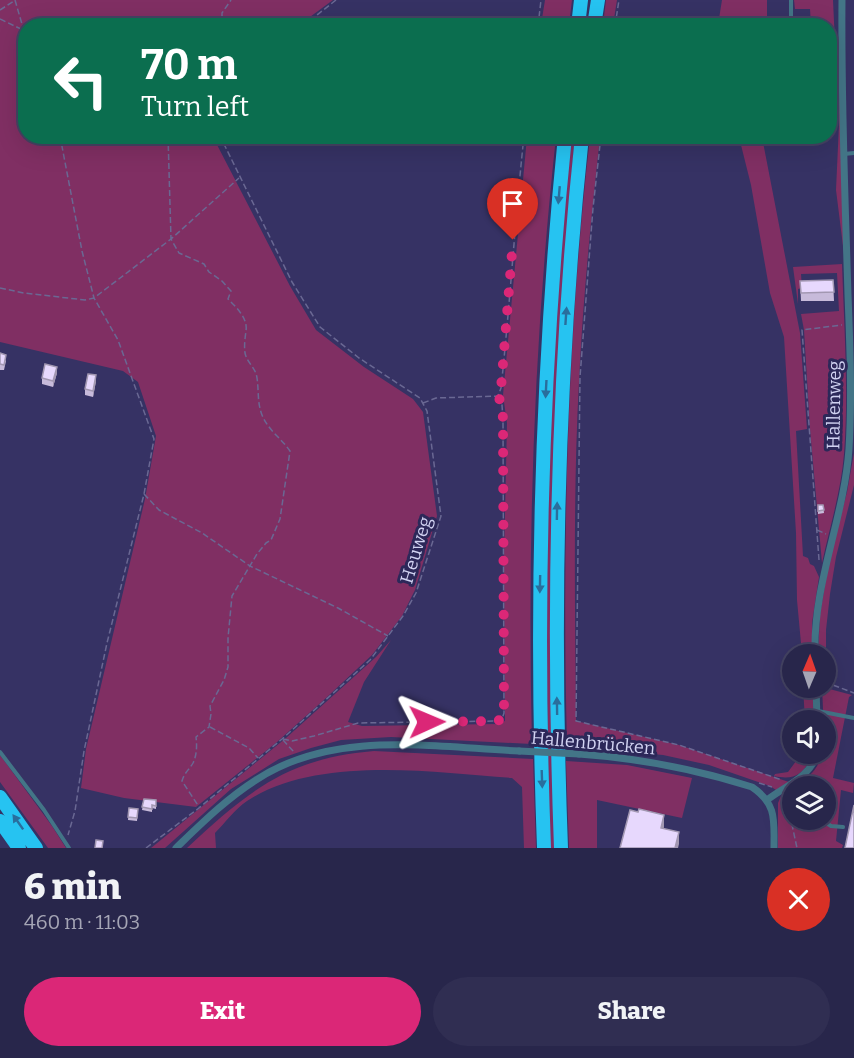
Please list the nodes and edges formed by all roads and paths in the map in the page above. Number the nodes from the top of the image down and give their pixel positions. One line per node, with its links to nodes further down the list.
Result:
1 (15, 0): 10 (path); 11 (path)
2 (231, 0): 12 (path)
3 (336, 0): 13 (path)
4 (541, 0): 14 (path)
5 (581, 0): 15 (highway)
6 (598, 0): 16 (highway)
7 (619, 0): 17 (path)
8 (791, 0): 18 (lane)
9 (842, 0): 29 (street, Hallenweg)
10 (0, 10)
11 (19, 18)
12 (222, 18)
13 (313, 18)
14 (539, 18)
15 (579, 18)
16 (595, 18)
17 (616, 18)
18 (791, 18)
19 (0, 19): 20 (path)
20 (18, 28)
21 (62, 144): 33 (path)
22 (168, 144): 31 (path)
23 (224, 144): 30 (path)
24 (523, 144): 35 (path)
25 (564, 144): 70 (highway, one-way to 70)
26 (581, 144): 71 (highway, one-way to 26)
27 (601, 144): 55 (path)
28 (854, 153): 29 (lane)
29 (844, 154): 34 (street, Hallenweg)
30 (240, 178): 31 (path); 36 (path)
31 (171, 239): 33 (path); 40 (path)
32 (0, 288): 33 (path)
33 (94, 298): 37 (path)
34 (849, 324): 38 (path); 39 (street, Hallenweg)
35 (498, 396): 36 (path); 49 (path)
36 (423, 403): 42 (path, Heuweg)
37 (144, 494): 40 (path); 64 (path)
38 (816, 529): 39 (path); 41 (path)
39 (832, 536): 41 (street, Hallenweg)
40 (250, 566): 42 (path); 48 (path)
41 (822, 579): 43 (street, Hallenweg)
42 (389, 637): 49 (path, Heuweg)
43 (815, 644)
44 (836, 686): 45 (path)
45 (854, 693)
46 (836, 715): 47 (lane)
47 (854, 718)
48 (209, 727): 52 (path); 60 (path)
49 (282, 739): 51 (path); 52 (path, Heuweg)
50 (0, 752): 64 (lane)
51 (296, 754)
52 (258, 759): 60 (path, Heuweg)
53 (813, 764): 54 (street)
54 (803, 776)
55 (782, 781)
56 (782, 790): 57 (street)
57 (779, 792): 59 (street); 73 (path)
58 (0, 797): 66 (highway, one-way to 58)
59 (767, 800): 69 (street, Hallenbrücken, bridge); 72 (street)
60 (199, 808): 68 (path, Heuweg)
61 (0, 821): 65 (highway)
62 (836, 826): 63 (lane)
63 (843, 827)
64 (65, 842): 67 (lane)
65 (19, 848)
66 (36, 848)
67 (69, 848)
68 (146, 848)
69 (176, 848)
70 (544, 848)
71 (561, 848)
72 (774, 848)
73 (797, 848)

